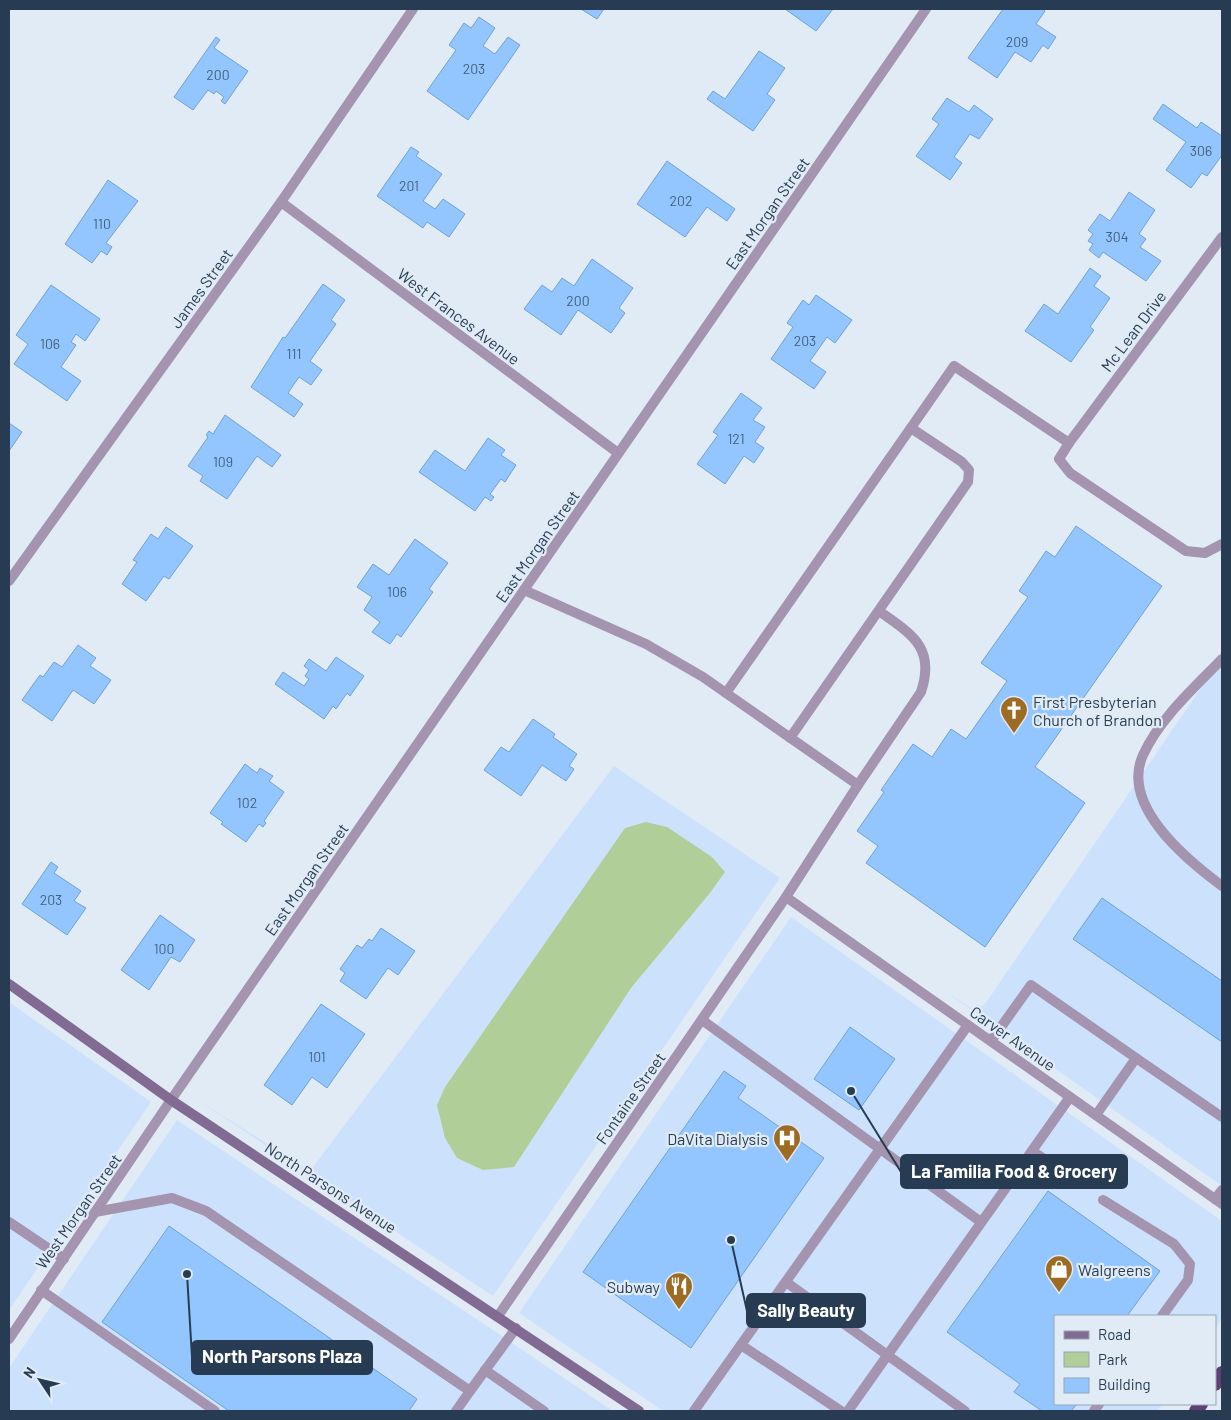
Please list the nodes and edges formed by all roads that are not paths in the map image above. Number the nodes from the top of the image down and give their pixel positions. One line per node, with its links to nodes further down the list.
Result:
1 (413, 9): 3 (street, James Street)
2 (926, 9): 7 (street, East Morgan Street)
3 (281, 202): 7 (street, West Frances Avenue); 9 (street, James Street)
4 (1222, 237): 6 (street, Mc Lean Drive)
5 (910, 428): 6 (street); 11 (street); 13 (street)
6 (1068, 443): 8 (street)
7 (618, 453): 10 (street, East Morgan Street)
8 (1222, 544)
9 (9, 581)
10 (524, 590): 13 (street); 24 (street, East Morgan Street)
11 (879, 611): 14 (street); 15 (street, Fontaine Street)
12 (1222, 659): 16 (street)
13 (726, 693): 14 (street)
14 (790, 738): 15 (street)
15 (858, 785): 17 (street, Fontaine Street)
16 (1222, 886)
17 (786, 897): 19 (street, Fontaine Street); 20 (street, Carver Avenue)
18 (9, 984): 24 (main road, North Parsons Avenue)
19 (702, 1020): 27 (street); 40 (street, Fontaine Street)
20 (968, 1025): 21 (street, Carver Avenue); 27 (street)
21 (991, 1041): 22 (street); 23 (street, Carver Avenue)
22 (1136, 1058): 25 (street); 26 (street)
23 (1070, 1097): 25 (street, Carver Avenue); 28 (street)
24 (171, 1100): 33 (street, West Morgan Street); 40 (main road, North Parsons Avenue)
25 (1096, 1115): 32 (street, Carver Avenue)
26 (1222, 1117)
27 (880, 1149): 35 (street); 37 (street)
28 (1032, 1151): 29 (street); 35 (street)
29 (1071, 1178)
30 (1222, 1190): 32 (street)
31 (1103, 1200): 39 (street)
32 (1219, 1202)
33 (94, 1212): 36 (street, West Morgan Street); 46 (street)
34 (9, 1222): 36 (street)
35 (981, 1222): 44 (street)
36 (64, 1259): 38 (street, West Morgan Street)
37 (786, 1282): 43 (street); 44 (street)
38 (41, 1290): 42 (street, West Morgan Street); 48 (street)
39 (1163, 1315)
40 (498, 1316): 41 (main road, North Parsons Avenue)
41 (516, 1328): 45 (street); 47 (main road, North Parsons Avenue)
42 (9, 1339)
43 (741, 1345): 51 (street); 52 (street)
44 (888, 1355): 53 (street); 54 (street)
45 (485, 1370): 46 (street); 50 (street)
46 (470, 1391): 49 (street)
47 (633, 1410)
48 (215, 1411)
49 (456, 1411)
50 (544, 1411)
51 (694, 1411)
52 (841, 1411)
53 (848, 1411)
54 (965, 1411)

